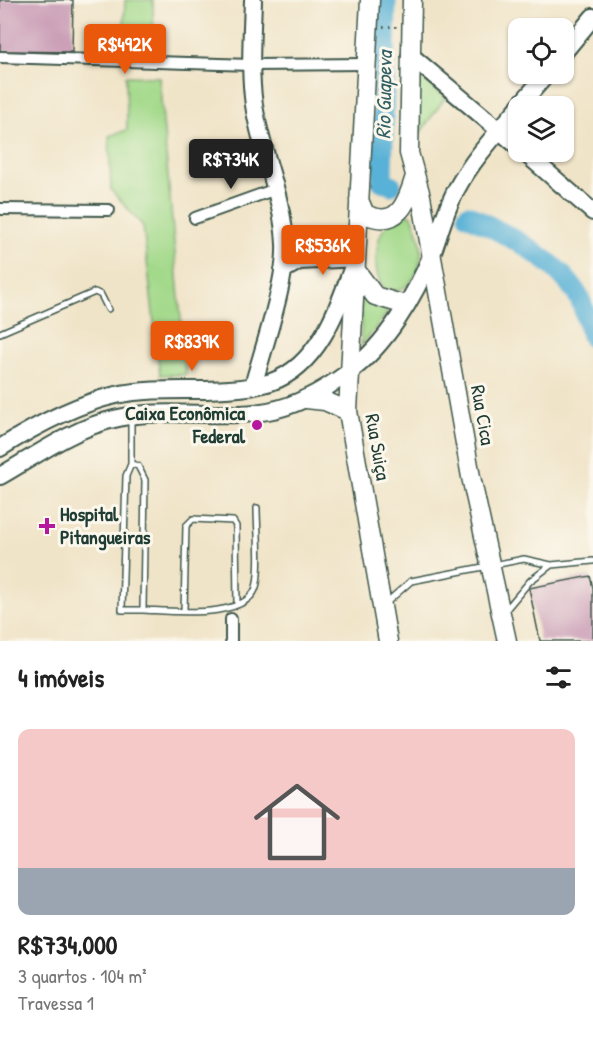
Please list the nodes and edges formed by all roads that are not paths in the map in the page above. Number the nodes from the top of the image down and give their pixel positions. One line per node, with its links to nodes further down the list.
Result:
1 (253, 0): 9 (main road)
2 (370, 0): 8 (main road, Rua Suiça)
3 (412, 0): 6 (main road, Rua Cica)
4 (593, 17): 5 (main road)
5 (574, 40)
6 (410, 55): 13 (main road); 16 (main road, Rua Cica)
7 (0, 57): 9 (street)
8 (367, 64): 9 (street); 18 (main road, Rua Suiça)
9 (251, 65): 17 (main road)
10 (539, 84): 11 (main road)
11 (528, 96)
12 (508, 120): 13 (main road)
13 (500, 130): 14 (main road); 23 (main road)
14 (508, 137)
15 (536, 162): 21 (main road)
16 (415, 176): 18 (main road); 23 (main road, Rua Cica)
17 (276, 189): 22 (street); 25 (main road)
18 (359, 200): 24 (main road, Rua Suiça)
19 (0, 209): 20 (street)
20 (109, 210)
21 (593, 212)
22 (195, 218)
23 (432, 254): 26 (main road); 40 (main road, Rua Cica)
24 (355, 263): 25 (main road); 26 (main road); 29 (main road, Rua Suiça); 30 (main road)
25 (283, 270): 30 (main road)
26 (405, 305): 29 (main road)
27 (108, 309): 28 (lane)
28 (0, 333)
29 (350, 372): 31 (main road); 32 (main road, Rua Suiça)
30 (253, 386): 34 (main road)
31 (306, 399): 32 (main road); 33 (main road)
32 (348, 411): 42 (main road, Rua Suiça)
33 (131, 416): 35 (lane); 36 (main road)
34 (0, 448)
35 (131, 464): 43 (lane); 43 (lane)
36 (0, 476)
37 (257, 508): 41 (lane)
38 (593, 561): 39 (lane)
39 (551, 565): 40 (lane); 45 (lane)
40 (489, 567): 42 (lane); 45 (main road, Rua Cica)
41 (237, 605): 44 (lane); 44 (lane)
42 (382, 606): 48 (main road, Rua Suiça)
43 (143, 610): 44 (lane)
44 (184, 611)
45 (503, 613): 49 (main road, Rua Cica)
46 (231, 619): 47 (street)
47 (231, 641)
48 (388, 641)
49 (507, 641)

